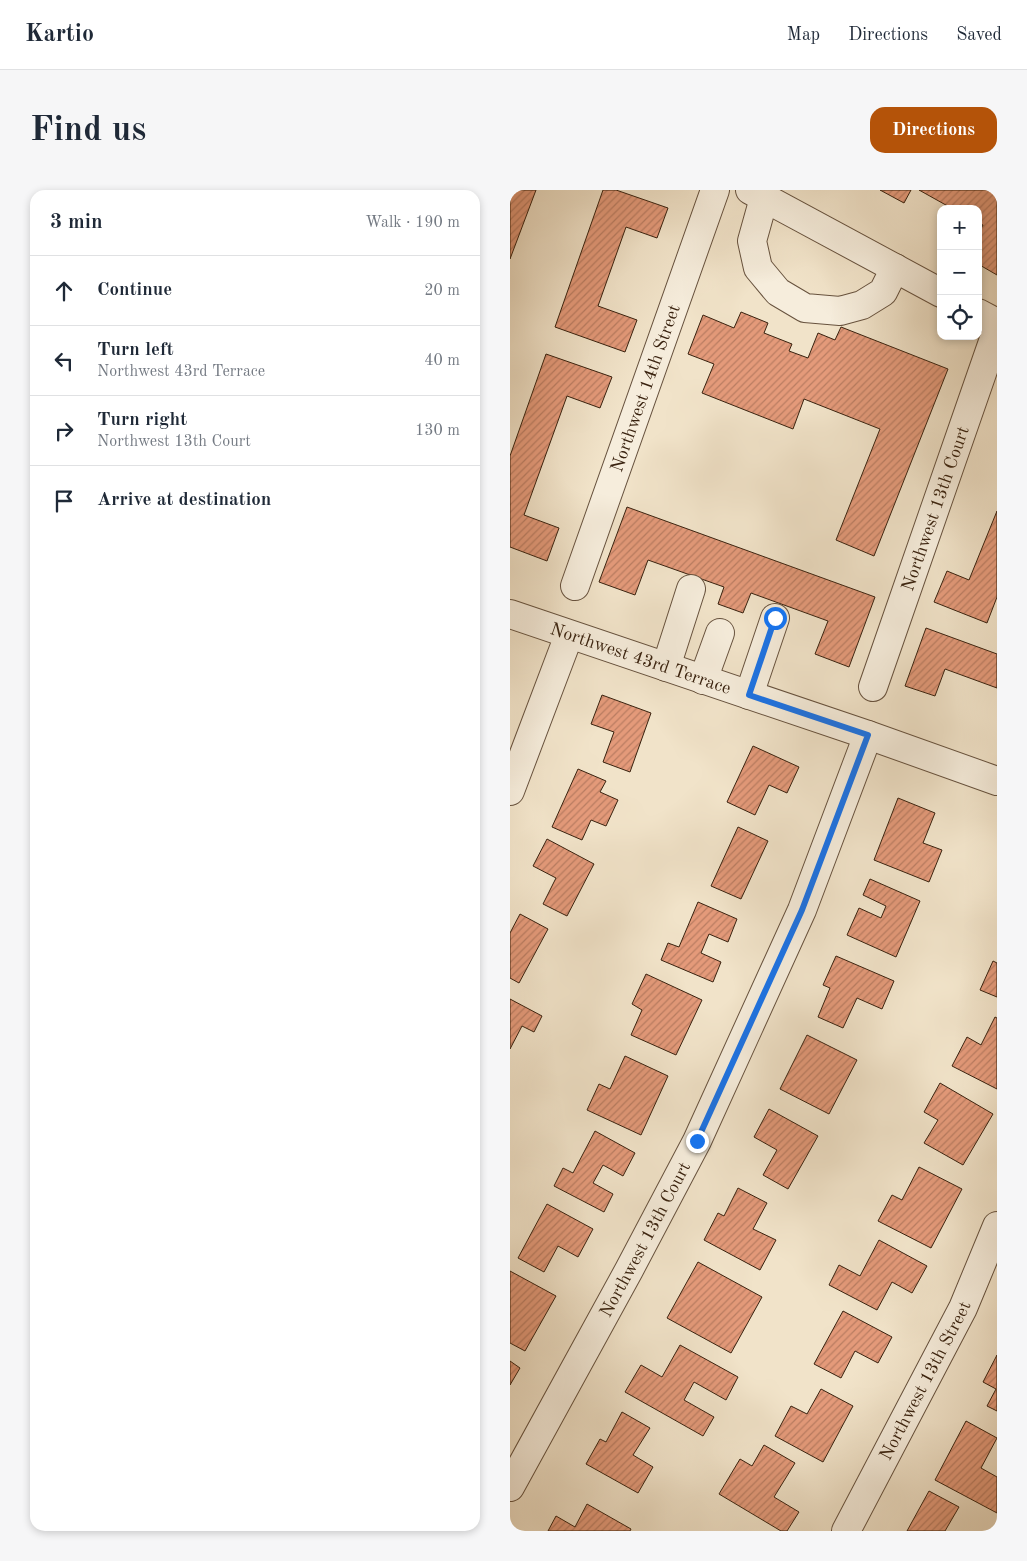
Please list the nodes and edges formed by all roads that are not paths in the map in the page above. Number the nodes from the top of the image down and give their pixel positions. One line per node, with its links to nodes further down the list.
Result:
1 (715, 190): 8 (street, Northwest 14th Street)
2 (757, 194): 3 (street); 3 (street)
3 (895, 268): 4 (street)
4 (937, 291)
5 (982, 315): 6 (street)
6 (997, 323)
7 (997, 330): 16 (street, Northwest 13th Court)
8 (575, 586)
9 (691, 590): 14 (street)
10 (510, 614): 13 (street, Northwest 43rd Terrace)
11 (775, 618): 17 (street)
12 (720, 633): 15 (street)
13 (569, 635): 14 (street, Northwest 43rd Terrace); 20 (street)
14 (666, 667): 15 (street, Northwest 43rd Terrace)
15 (703, 680): 17 (street, Northwest 43rd Terrace)
16 (873, 687)
17 (749, 695): 18 (street, Northwest 43rd Terrace)
18 (868, 735): 19 (street, Northwest 43rd Terrace); 22 (street, Northwest 13th Court)
19 (997, 781)
20 (510, 791)
21 (997, 1226): 23 (street, Northwest 13th Street)
22 (510, 1487)
23 (846, 1531)

